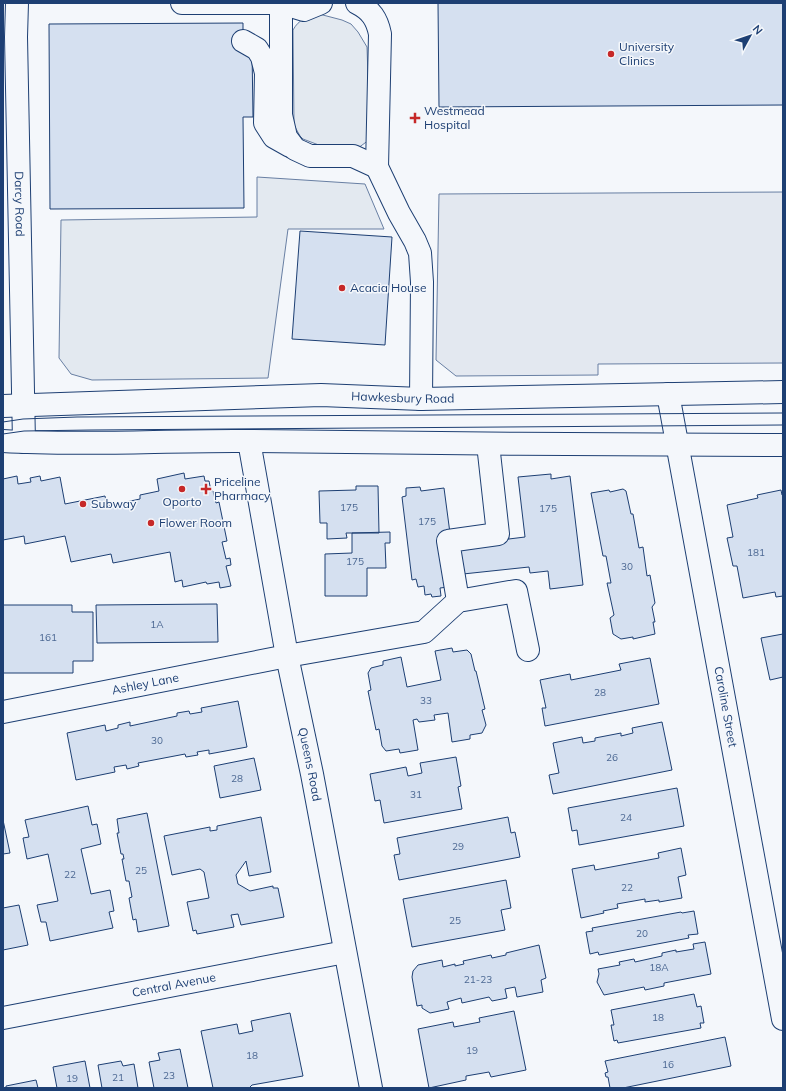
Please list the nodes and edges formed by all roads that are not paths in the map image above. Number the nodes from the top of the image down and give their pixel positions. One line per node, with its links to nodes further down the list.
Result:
1 (17, 3): 12 (street, Darcy Road)
2 (182, 3): 3 (street)
3 (281, 3): 4 (street); 7 (street)
4 (321, 3)
5 (357, 3): 8 (street)
6 (243, 41): 7 (street)
7 (295, 149): 8 (street)
8 (377, 166): 11 (street)
9 (783, 392): 10 (street, Hawkesbury Road)
10 (668, 394): 11 (street, Hawkesbury Road); 16 (street, Caroline Street)
11 (421, 399): 12 (street, Hawkesbury Road)
12 (13, 406): 13 (street)
13 (14, 441): 14 (street)
14 (249, 441): 15 (street); 20 (street, Queens Road)
15 (488, 444): 16 (street); 18 (street)
16 (677, 445): 17 (street); 24 (street, Caroline Street)
17 (783, 445)
18 (458, 602): 19 (street); 20 (street, Ashley Lane)
19 (528, 650)
20 (287, 656): 21 (street, Ashley Lane); 22 (street, Queens Road)
21 (3, 712)
22 (345, 952): 23 (street, Central Avenue); 25 (street, Queens Road)
23 (3, 1018)
24 (783, 1019)
25 (371, 1088)

